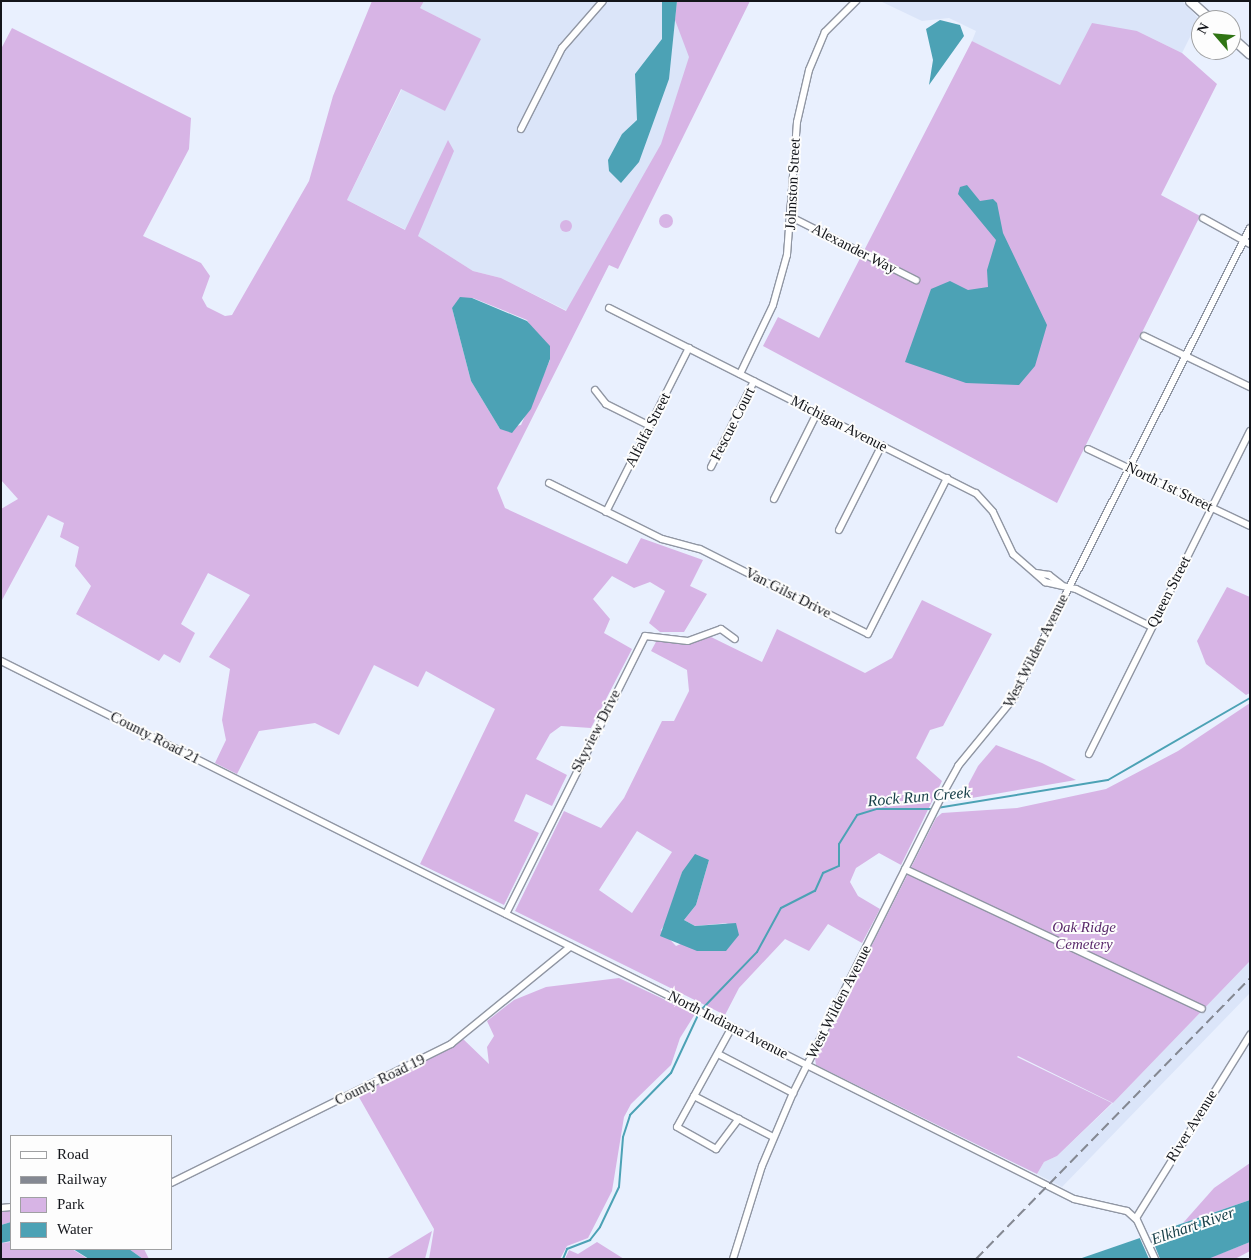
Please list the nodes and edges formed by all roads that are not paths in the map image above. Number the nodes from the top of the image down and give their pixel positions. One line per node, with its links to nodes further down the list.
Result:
1 (603, 1): 5 (street)
2 (856, 1): 6 (street, Johnston Street)
3 (1190, 1): 4 (main road)
4 (1200, 10)
5 (522, 129)
6 (793, 218): 10 (street, Alexander Way); 15 (street, Johnston Street)
7 (1203, 218): 9 (street)
8 (1250, 228): 9 (street, West Wilden Avenue)
9 (1247, 242): 14 (street, West Wilden Avenue)
10 (916, 280)
11 (610, 308): 13 (street, Michigan Avenue)
12 (1144, 336): 14 (street)
13 (689, 348): 15 (street, Michigan Avenue); 20 (street, Alfalfa Street)
14 (1185, 356): 17 (street); 25 (street, West Wilden Avenue)
15 (740, 374): 16 (street, Michigan Avenue)
16 (754, 381): 19 (street, Michigan Avenue); 24 (street, Fescue Court)
17 (1250, 387)
18 (595, 390): 20 (street)
19 (818, 413): 22 (street, Michigan Avenue); 28 (street)
20 (650, 426): 30 (street, Alfalfa Street)
21 (1250, 431): 29 (street, Queen Street)
22 (882, 445): 26 (street, Michigan Avenue); 32 (street)
23 (1088, 448): 25 (street, North 1st Street)
24 (711, 467)
25 (1129, 468): 29 (street, North 1st Street); 33 (street, West Wilden Avenue)
26 (947, 478): 30 (street, Van Gilst Drive); 33 (street, Michigan Avenue)
27 (549, 483): 30 (street, Van Gilst Drive)
28 (774, 499)
29 (1211, 508): 31 (street, North 1st Street); 34 (street, Queen Street)
30 (606, 512)
31 (1250, 526)
32 (839, 530)
33 (1066, 586): 34 (street, Michigan Avenue); 39 (street, West Wilden Avenue)
34 (1152, 627): 37 (street, Queen Street)
35 (735, 639): 40 (street, Skyview Drive)
36 (1, 661): 38 (street, County Road 21)
37 (1090, 754)
38 (309, 814): 40 (street, North Indiana Avenue)
39 (905, 869): 42 (street); 46 (street, West Wilden Avenue)
40 (506, 914): 41 (street, North Indiana Avenue)
41 (570, 947): 43 (street, North Indiana Avenue); 51 (street, County Road 19)
42 (1202, 1009)
43 (732, 1027): 45 (street); 46 (street, North Indiana Avenue)
44 (1250, 1035): 52 (street, River Avenue)
45 (718, 1054): 47 (street); 48 (street)
46 (808, 1064): 47 (street, West Wilden Avenue); 52 (street, North Indiana Avenue)
47 (793, 1093): 50 (street, West Wilden Avenue)
48 (694, 1096): 49 (street); 49 (street)
49 (739, 1119): 50 (street)
50 (773, 1137): 53 (street, West Wilden Avenue)
51 (172, 1183)
52 (1136, 1218): 54 (street)
53 (733, 1259)
54 (1155, 1259)

